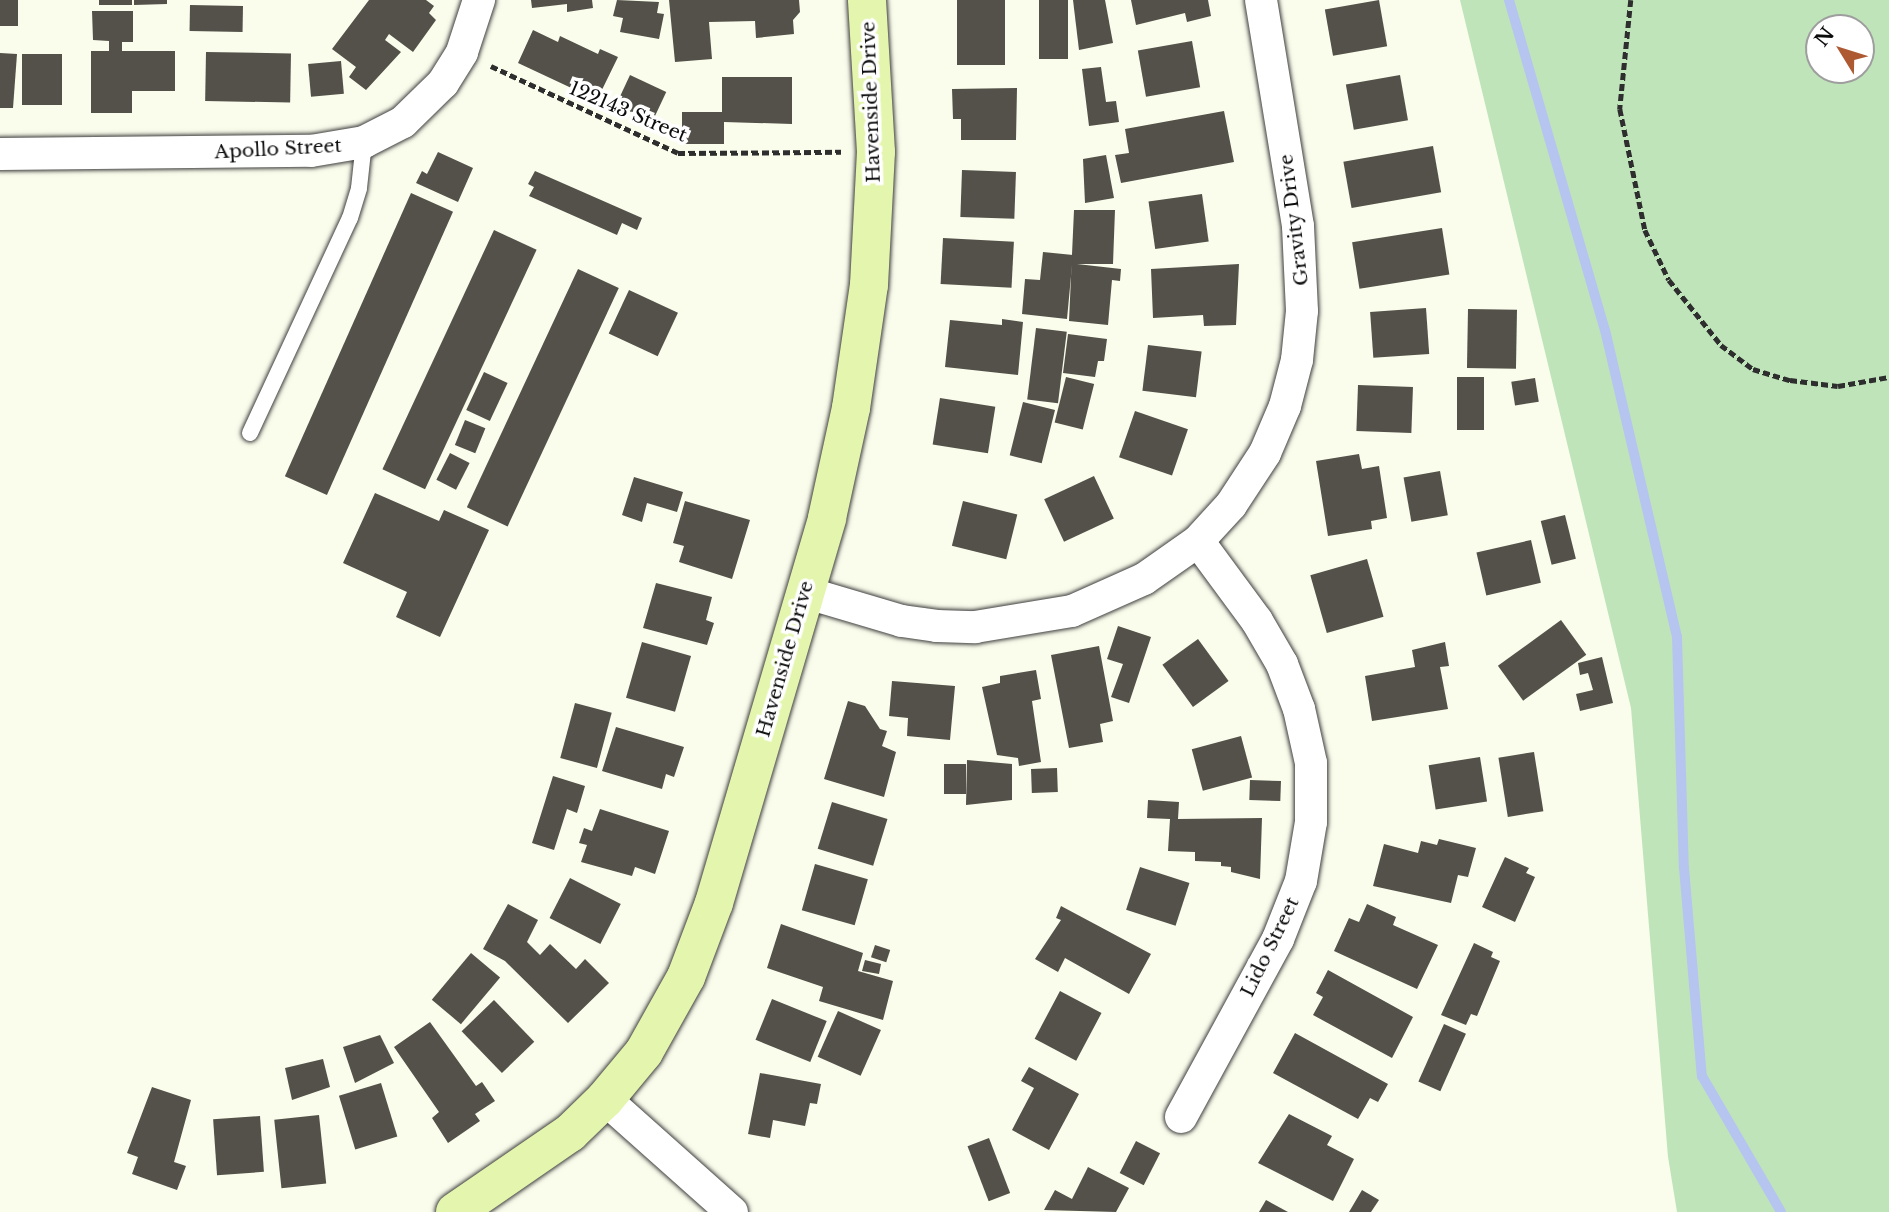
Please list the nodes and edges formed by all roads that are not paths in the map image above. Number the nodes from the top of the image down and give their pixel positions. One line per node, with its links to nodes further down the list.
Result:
1 (479, 0): 4 (street, Apollo Street)
2 (867, 0): 8 (street, Havenside Drive)
3 (1261, 0): 7 (street, Gravity Drive)
4 (364, 142): 5 (street, Apollo Street); 6 (lane)
5 (0, 154)
6 (250, 433)
7 (1198, 541): 8 (street, Gravity Drive); 10 (street, Lido Street)
8 (804, 592): 9 (street, Havenside Drive)
9 (605, 1099): 11 (street, Havenside Drive); 12 (street)
10 (1181, 1117)
11 (455, 1212)
12 (732, 1212)

